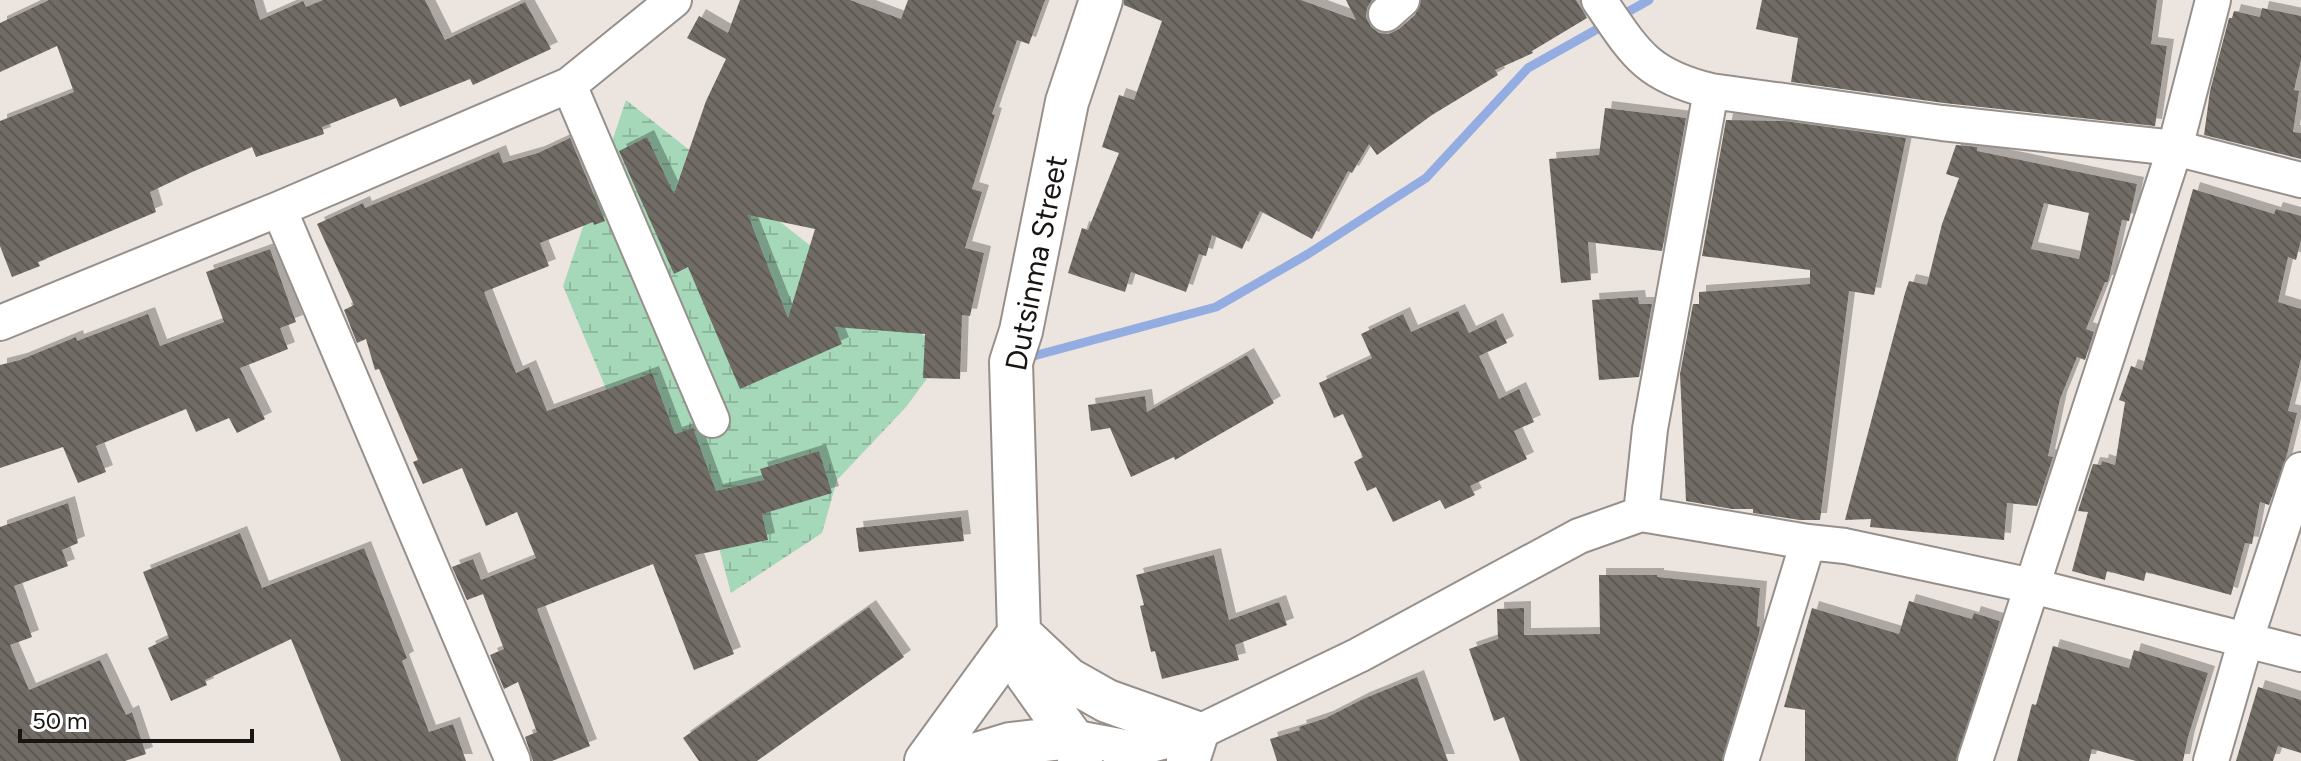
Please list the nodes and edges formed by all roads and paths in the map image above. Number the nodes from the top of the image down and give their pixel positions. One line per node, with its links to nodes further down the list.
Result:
1 (674, 0): 5 (street)
2 (1101, 0): 16 (street, Dutsinma Street)
3 (1599, 0): 6 (street)
4 (2213, 0): 7 (street)
5 (569, 85): 9 (street); 11 (street)
6 (1711, 91): 7 (street); 13 (street)
7 (2175, 148): 8 (street); 15 (street)
8 (2301, 180)
9 (279, 209): 10 (street); 24 (street)
10 (0, 323)
11 (712, 420)
12 (2301, 470): 17 (street)
13 (1641, 514): 14 (street); 20 (street)
14 (1808, 542): 15 (street); 27 (street)
15 (2032, 586): 17 (street); 28 (street)
16 (1019, 633): 19 (street, Dutsinma Street); 20 (street); 25 (street)
17 (2246, 639): 18 (street); 29 (street)
18 (2301, 654)
19 (1027, 675): 21 (street, Dutsinma Street); 22 (street, Dutsinma Street)
20 (1192, 747): 23 (street)
21 (1076, 749): 22 (street); 23 (street)
22 (1013, 753): 26 (street)
23 (1128, 755)
24 (513, 761)
25 (926, 761)
26 (954, 761)
27 (1741, 761)
28 (1975, 761)
29 (2211, 761)

